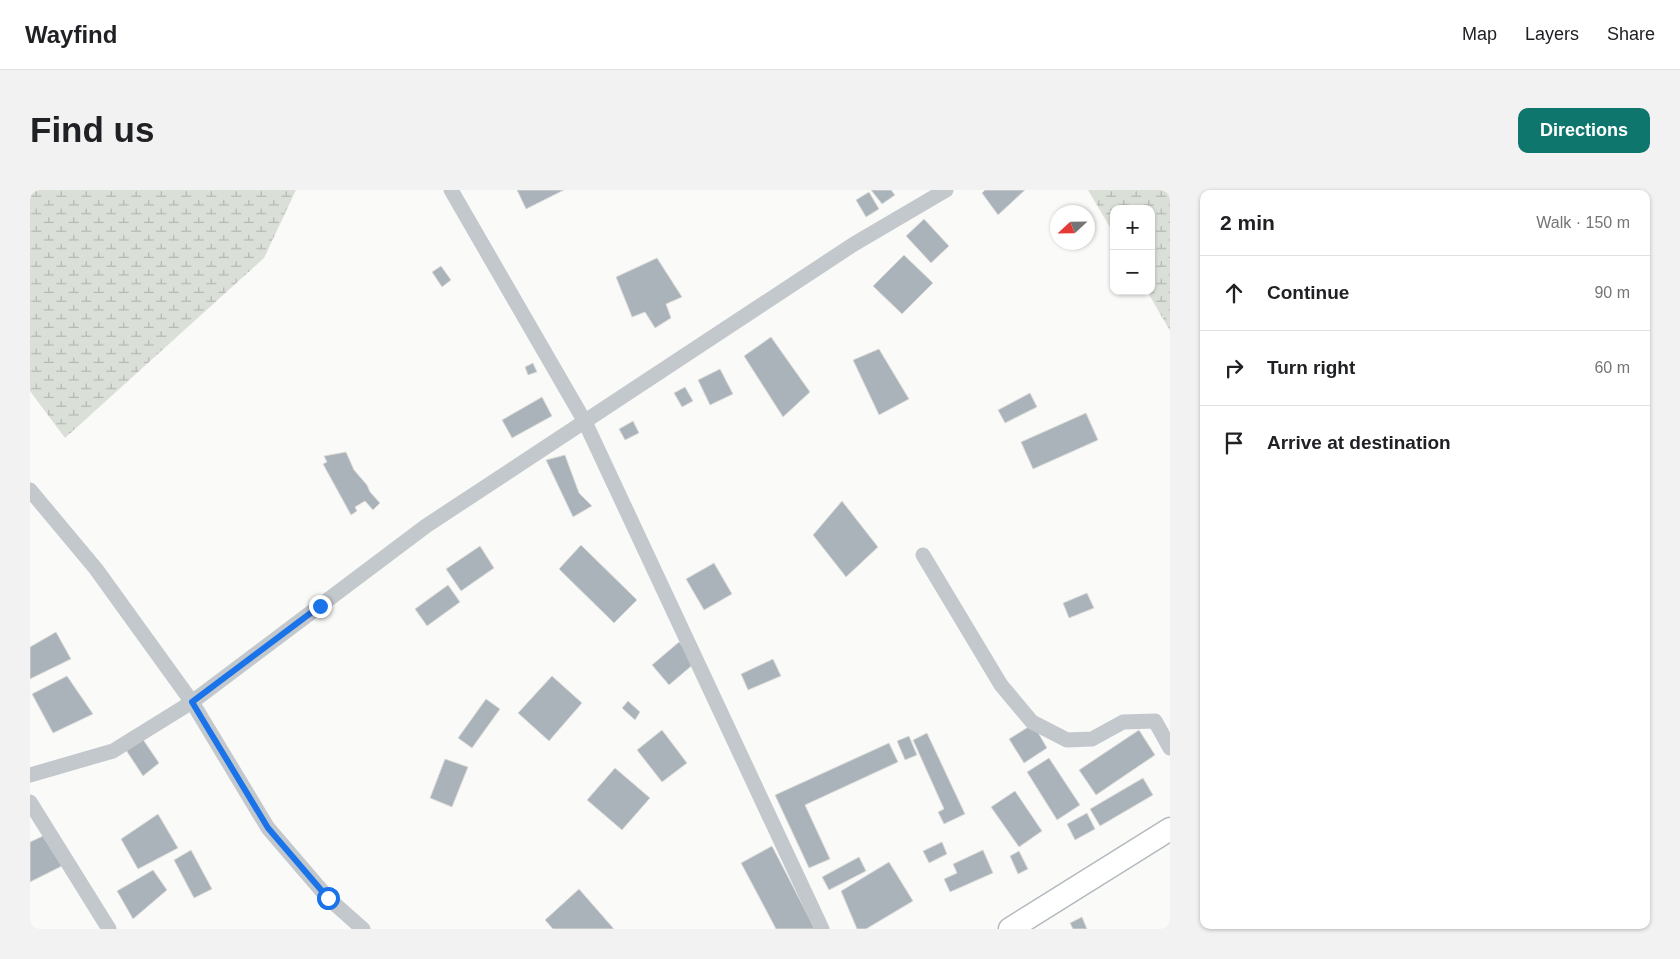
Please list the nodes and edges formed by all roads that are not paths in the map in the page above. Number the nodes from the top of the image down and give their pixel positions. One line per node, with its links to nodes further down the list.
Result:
1 (451, 190): 3 (street)
2 (946, 190): 3 (street)
3 (585, 422): 6 (street); 13 (street)
4 (30, 490): 6 (street)
5 (923, 554): 7 (street)
6 (192, 702): 8 (street); 12 (street)
7 (1170, 748)
8 (30, 775)
9 (30, 802): 11 (street)
10 (1170, 829): 14 (main road)
11 (110, 929)
12 (363, 929)
13 (822, 929)
14 (1010, 929)

